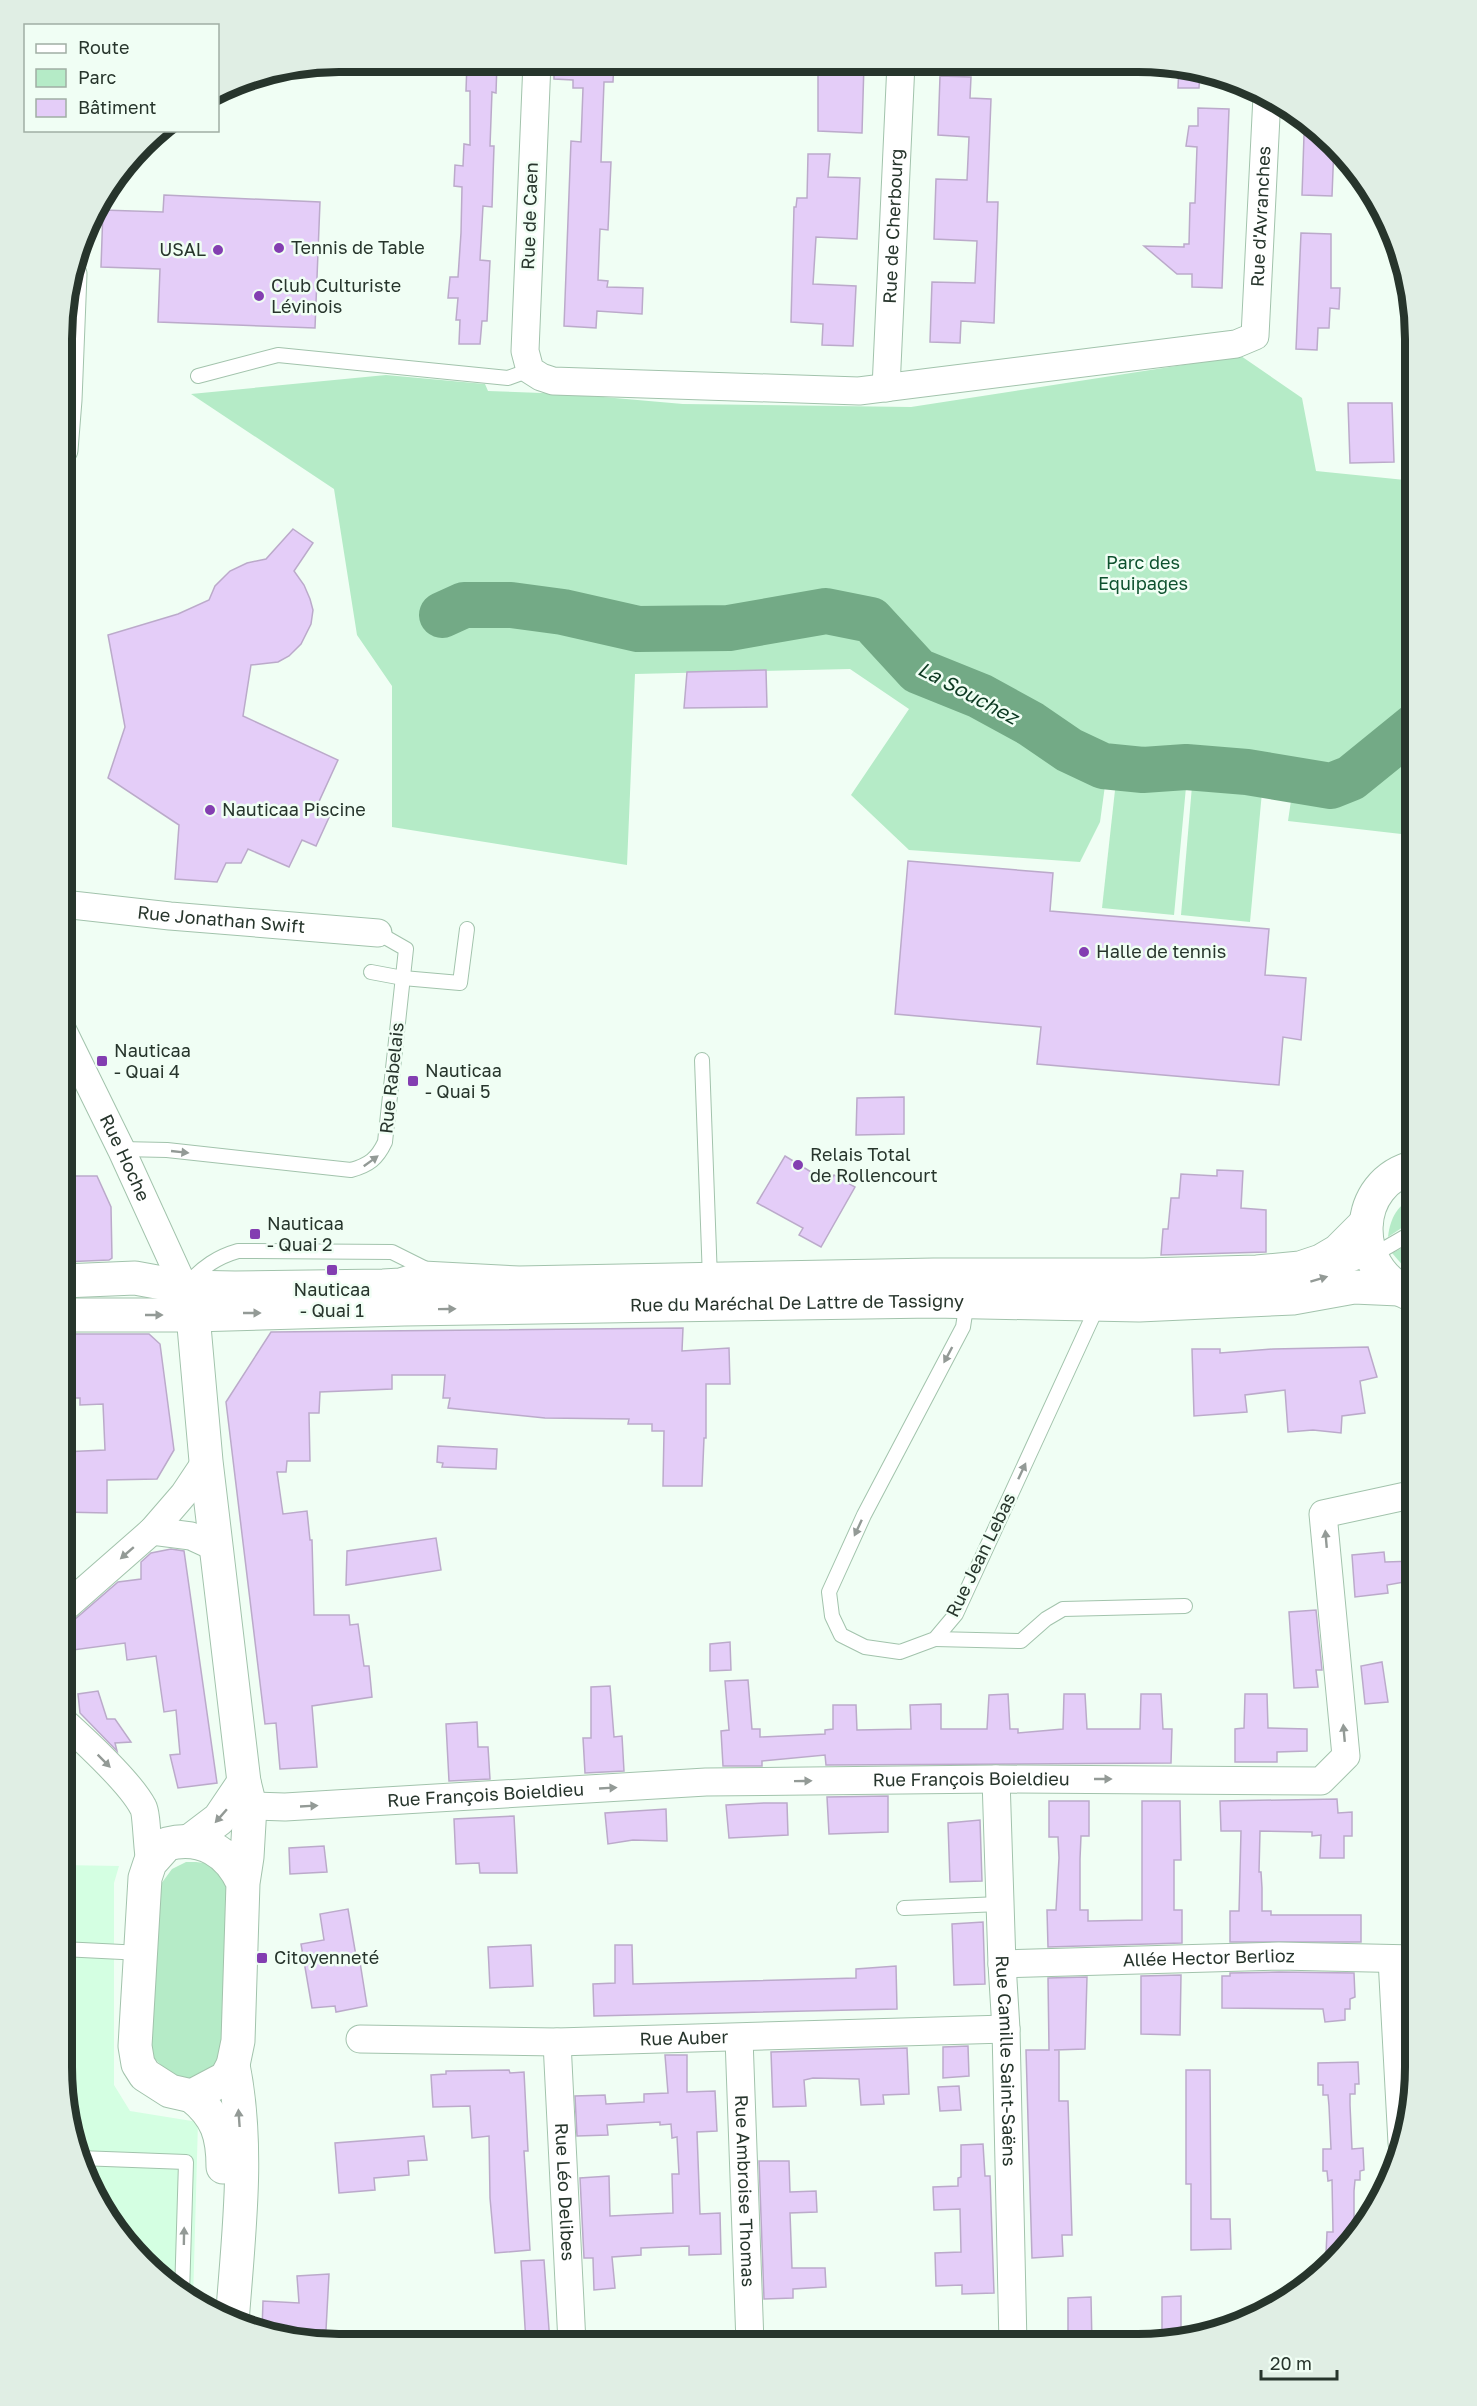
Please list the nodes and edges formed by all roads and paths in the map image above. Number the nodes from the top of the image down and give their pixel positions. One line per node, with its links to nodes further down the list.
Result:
1 (537, 72): 4 (street, Rue de Caen)
2 (901, 72): 6 (street, Rue de Cherbourg)
3 (1267, 105): 6 (street, Rue d'Avranches)
4 (530, 370): 5 (lane); 6 (street)
5 (198, 376)
6 (886, 388)
7 (72, 905): 9 (street, Rue Jonathan Swift)
8 (467, 929): 11 (lane)
9 (378, 933): 11 (lane, Rue Rabelais)
10 (371, 972): 11 (lane)
11 (403, 978): 14 (lane, Rue Rabelais, one-way to 11)
12 (72, 1049): 14 (street, Rue Hoche)
13 (702, 1060): 20 (lane)
14 (122, 1149): 25 (street, Rue Hoche)
15 (1405, 1171): 16 (main road)
16 (1365, 1223): 18 (main road); 20 (main road, Rue du Maréchal De Lattre de Tassigny)
17 (1405, 1237): 18 (lane)
18 (1370, 1257): 19 (lane, one-way to 18); 22 (main road)
19 (445, 1278): 20 (main road, Rue du Maréchal De Lattre de Tassigny); 25 (main road, Rue du Maréchal De Lattre de Tassigny)
20 (710, 1279)
21 (72, 1281): 25 (main road)
22 (1405, 1290)
23 (1405, 1292): 27 (main road, Rue du Maréchal De Lattre de Tassigny)
24 (72, 1294): 25 (lane)
25 (189, 1301): 26 (main road, Rue du Maréchal De Lattre de Tassigny, one-way to 26); 28 (main road, one-way to 25); 29 (main road)
26 (966, 1301): 27 (main road, Rue du Maréchal De Lattre de Tassigny); 35 (lane, Rue Jean Lebas, one-way to 35)
27 (1098, 1305): 35 (lane, Rue Jean Lebas, one-way to 27)
28 (72, 1314)
29 (206, 1461): 31 (street); 32 (main road)
30 (1405, 1496): 37 (street, Rue François Boieldieu, one-way to 30)
31 (152, 1531): 32 (street); 33 (street, one-way to 33)
32 (217, 1548): 38 (main road)
33 (72, 1601)
34 (1185, 1606): 35 (lane)
35 (935, 1639)
36 (72, 1730): 40 (street, one-way to 40)
37 (996, 1779): 38 (street, Rue François Boieldieu, one-way to 37); 42 (street, Rue Camille Saint-Saëns)
38 (247, 1794): 39 (main road, one-way to 39); 41 (main road)
39 (190, 1841): 40 (main road); 41 (main road)
40 (150, 1863): 45 (main road)
41 (243, 1883): 52 (main road)
42 (1000, 1904): 43 (lane); 47 (street, Rue Camille Saint-Saëns)
43 (904, 1908)
44 (72, 1950): 45 (lane)
45 (142, 1953): 53 (main road)
46 (1403, 1959): 47 (street, Allée Hector Berlioz); 54 (street)
47 (1002, 1964): 48 (street, Rue Camille Saint-Saëns)
48 (1006, 2028): 49 (street, Rue Auber); 61 (street, Rue Camille Saint-Saëns)
49 (739, 2038): 51 (street, Rue Auber); 60 (street, Rue Ambroise Thomas)
50 (360, 2039): 51 (street, Rue Auber)
51 (557, 2042): 59 (street, Rue Léo Delibes)
52 (233, 2065): 53 (main road); 58 (main road, one-way to 52)
53 (192, 2096): 57 (main road)
54 (1402, 2107)
55 (88, 2158): 56 (lane, one-way to 55)
56 (182, 2284)
57 (218, 2305)
58 (233, 2312)
59 (572, 2334)
60 (750, 2334)
61 (1013, 2334)

